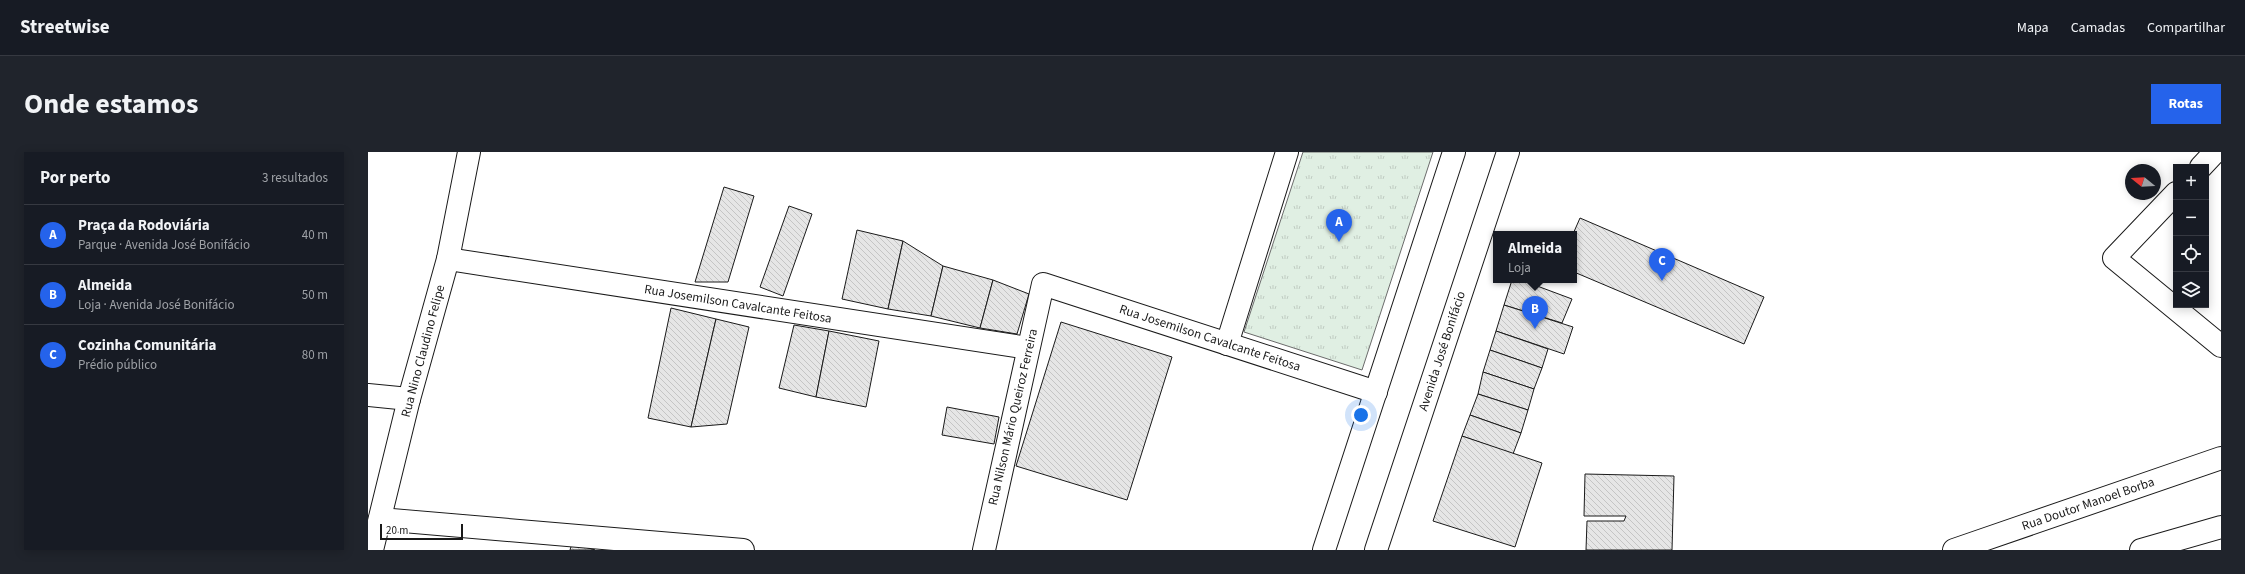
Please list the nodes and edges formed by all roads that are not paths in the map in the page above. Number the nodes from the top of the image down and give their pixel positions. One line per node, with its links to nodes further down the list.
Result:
1 (469, 152): 8 (street, Rua Nino Claudino Felipe)
2 (1287, 152): 10 (street)
3 (1454, 152): 13 (street)
4 (1508, 152): 23 (street, Avenida José Bonifácio)
5 (2215, 152): 6 (street)
6 (2204, 164)
7 (2173, 196): 11 (street)
8 (448, 259): 12 (street, Rua Josemilson Cavalcante Feitosa); 15 (street, Rua Nino Claudino Felipe)
9 (1043, 284): 10 (street, Rua Josemilson Cavalcante Feitosa); 12 (street, Rua Nilson Mário Queiroz Ferreira)
10 (1227, 344): 13 (street, Rua Josemilson Cavalcante Feitosa)
11 (2221, 346)
12 (1028, 348): 21 (street, Rua Nilson Mário Queiroz Ferreira)
13 (1376, 392): 22 (street)
14 (368, 395): 15 (street)
15 (409, 400): 17 (street, Rua Nino Claudino Felipe)
16 (2221, 458): 24 (street, Rua Doutor Manoel Borba)
17 (380, 519): 19 (street, Rua Nino Claudino Felipe); 20 (street)
18 (2221, 527): 25 (street)
19 (372, 550)
20 (743, 550)
21 (984, 550)
22 (1324, 550)
23 (1376, 550)
24 (1954, 550)
25 (2142, 550)

